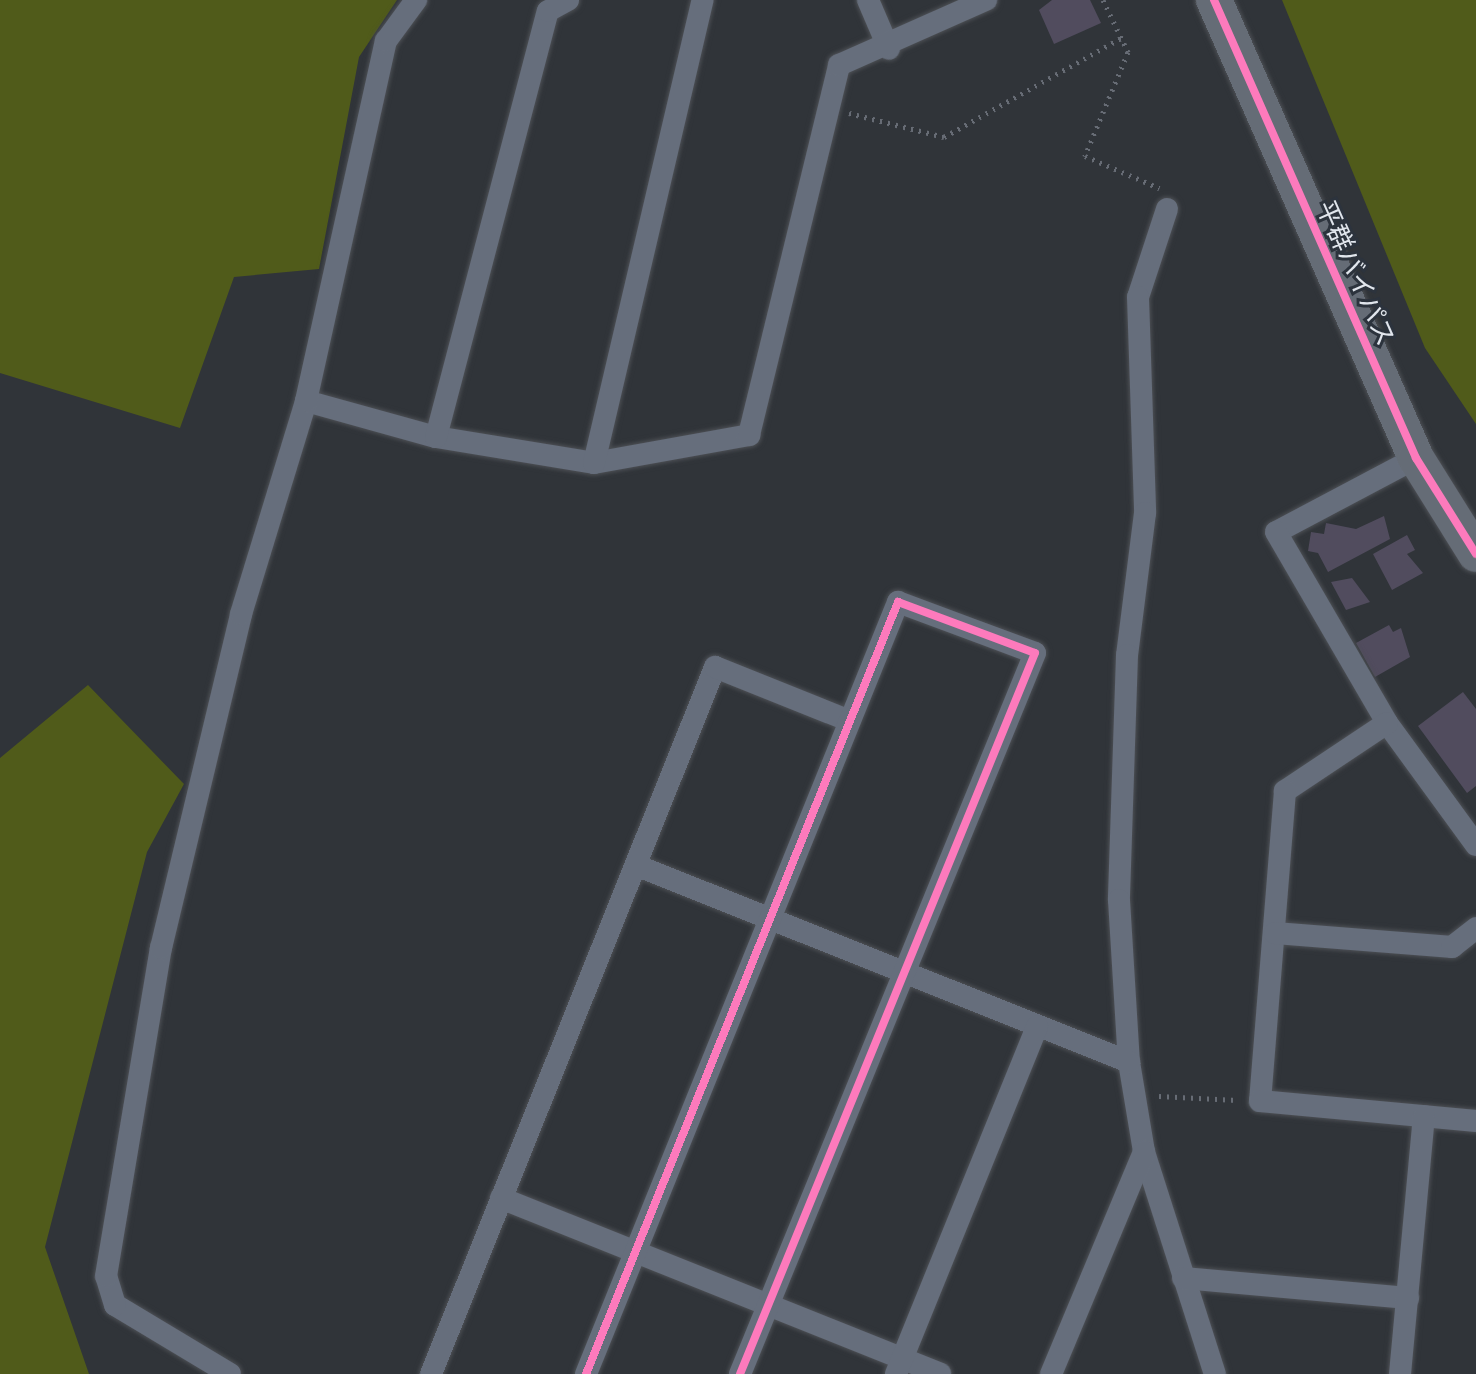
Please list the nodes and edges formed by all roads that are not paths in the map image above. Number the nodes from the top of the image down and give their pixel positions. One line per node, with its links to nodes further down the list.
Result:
1 (416, 0): 9 (street)
2 (568, 0): 10 (street)
3 (703, 0): 12 (street)
4 (868, 0): 7 (street)
5 (986, 0): 7 (street)
6 (1214, 0): 11 (highway, 平群バイパス)
7 (889, 49): 12 (street)
8 (1167, 209): 23 (street)
9 (306, 401): 10 (street); 33 (street)
10 (436, 437): 12 (street)
11 (1416, 458): 13 (highway, 平群バイパス); 15 (street)
12 (594, 463)
13 (1476, 554)
14 (850, 721): 17 (street); 18 (street); 21 (street)
15 (1387, 723): 16 (street); 20 (street)
16 (1476, 845)
17 (638, 866): 18 (street); 27 (street)
18 (770, 920): 21 (street); 28 (street)
19 (1476, 928): 20 (street)
20 (1275, 933): 24 (street)
21 (905, 975): 22 (street); 31 (street)
22 (1037, 1027): 23 (street); 32 (street)
23 (1129, 1062): 26 (street)
24 (1424, 1116): 25 (street); 30 (street)
25 (1476, 1121)
26 (1144, 1152): 29 (street); 38 (street)
27 (501, 1198): 28 (street); 34 (street)
28 (636, 1253): 31 (street); 35 (street)
29 (1183, 1278): 30 (street); 39 (street)
30 (1408, 1298): 40 (street)
31 (769, 1308): 32 (street); 36 (street)
32 (899, 1367): 37 (street)
33 (230, 1374)
34 (431, 1374)
35 (586, 1374)
36 (740, 1374)
37 (940, 1374)
38 (1051, 1374)
39 (1215, 1374)
40 (1400, 1374)

